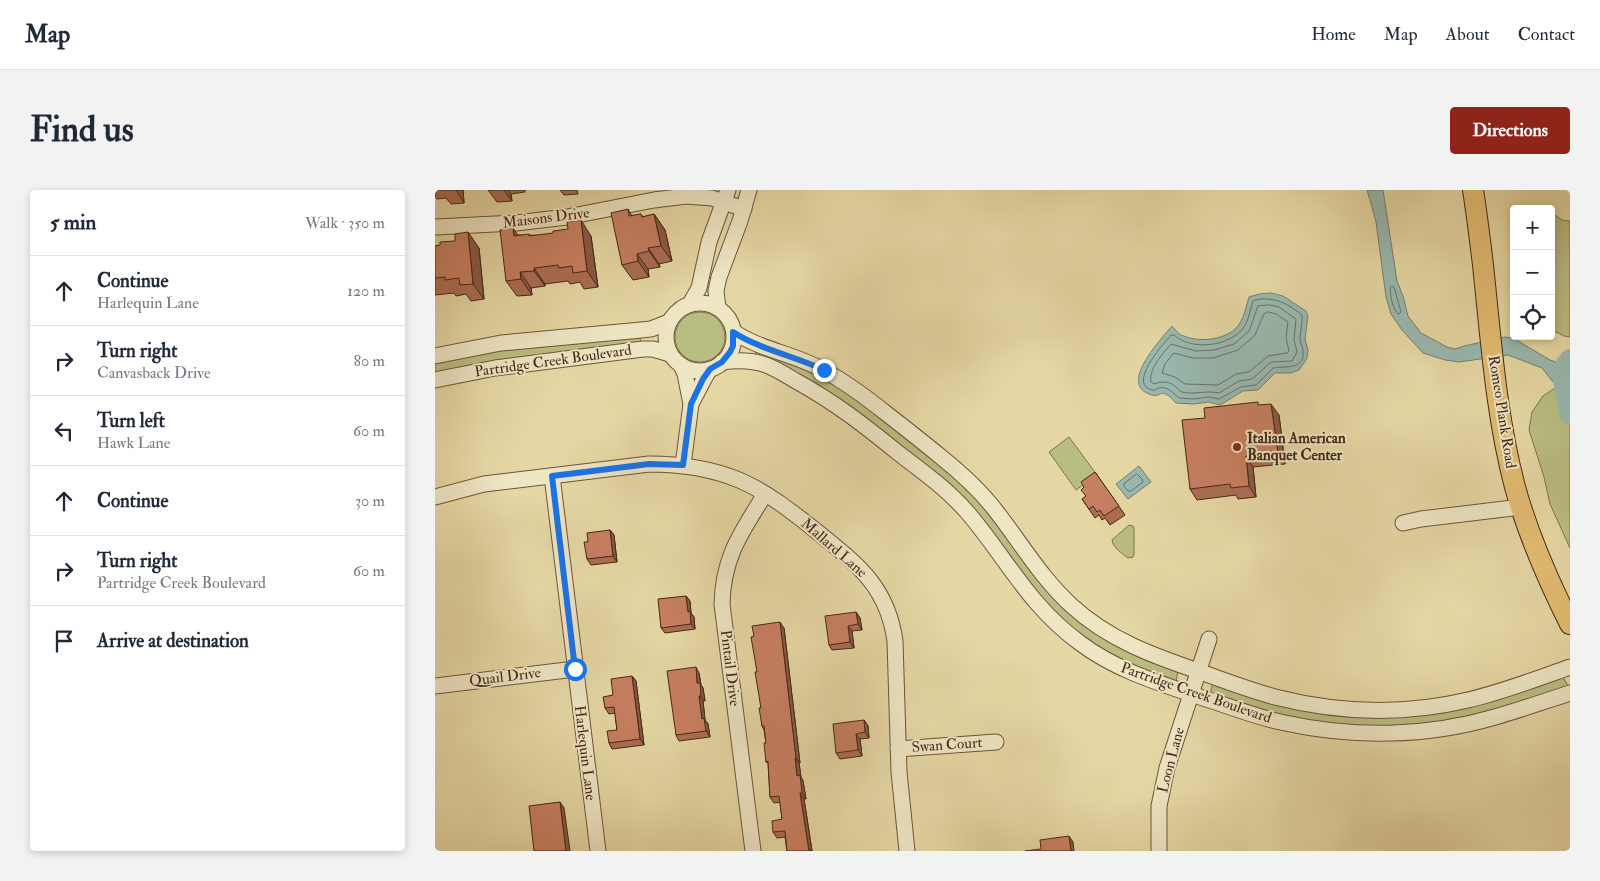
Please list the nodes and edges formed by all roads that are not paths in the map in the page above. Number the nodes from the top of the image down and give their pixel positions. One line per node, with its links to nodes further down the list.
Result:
1 (749, 190): 4 (street)
2 (1473, 190): 20 (main road, Romeo Plank Road)
3 (725, 196): 4 (street, Maisons Drive); 5 (street, Maisons Drive); 6 (street)
4 (744, 210): 7 (street)
5 (435, 227)
6 (690, 304): 7 (street); 8 (street)
7 (718, 308): 9 (street)
8 (669, 322): 10 (street); 11 (street, Partridge Creek Boulevard)
9 (733, 332): 13 (street); 26 (street, Partridge Creek Boulevard)
10 (671, 354): 12 (street); 14 (street, Partridge Creek Boulevard)
11 (435, 356)
12 (681, 365): 13 (street); 15 (street)
13 (716, 366): 15 (street); 29 (street, Partridge Creek Boulevard)
14 (435, 380)
15 (691, 404): 16 (street)
16 (683, 465): 17 (street, Mallard Lane); 18 (street, Mallard Lane)
17 (552, 476): 19 (street, Mallard Lane); 25 (street, Harlequin Lane)
18 (765, 494): 31 (street, Mallard Lane); 33 (street, Pintail Drive)
19 (435, 497)
20 (1521, 507): 21 (street); 22 (main road, Romeo Plank Road)
21 (1403, 523)
22 (1570, 624)
23 (1209, 639): 26 (street, Loon Lane)
24 (1570, 667): 26 (street, Partridge Creek Boulevard)
25 (575, 669): 27 (street, Quail Drive); 32 (street, Harlequin Lane)
26 (1198, 672): 29 (street, Loon Lane)
27 (435, 686)
28 (1570, 693): 29 (street, Partridge Creek Boulevard)
29 (1191, 694): 35 (street, Loon Lane)
30 (996, 742): 31 (street, Swan Court)
31 (898, 749): 34 (street, Mallard Lane)
32 (598, 851)
33 (753, 851)
34 (907, 851)
35 (1159, 851)

